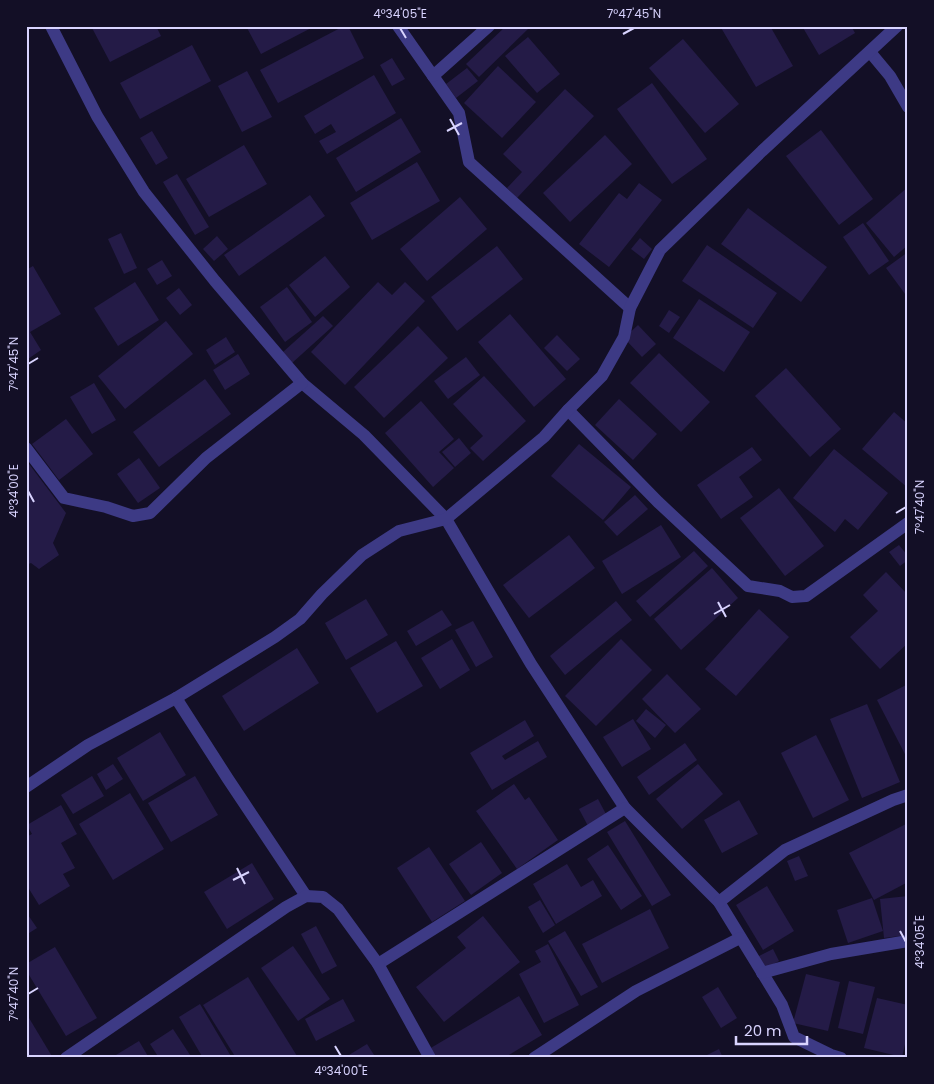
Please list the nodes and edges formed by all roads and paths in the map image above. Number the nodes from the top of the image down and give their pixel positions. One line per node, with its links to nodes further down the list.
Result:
1 (51, 26): 9 (street)
2 (398, 26): 6 (street)
3 (489, 26): 6 (street)
4 (897, 26): 5 (street)
5 (870, 52): 7 (street); 8 (street)
6 (433, 76): 8 (street)
7 (908, 107)
8 (630, 308): 10 (street)
9 (302, 383): 11 (street); 12 (street)
10 (568, 410): 12 (street); 13 (street)
11 (26, 448)
12 (446, 519): 14 (street); 17 (street)
13 (908, 523)
14 (176, 698): 15 (street); 18 (street)
15 (26, 787)
16 (908, 795): 19 (street)
17 (625, 808): 19 (street); 22 (street)
18 (306, 896): 22 (street); 25 (street)
19 (719, 902): 20 (street)
20 (740, 938): 23 (street); 27 (street)
21 (908, 941): 23 (street)
22 (378, 964): 26 (street)
23 (762, 973): 24 (street)
24 (835, 1057)
25 (66, 1058)
26 (430, 1058)
27 (534, 1058)

